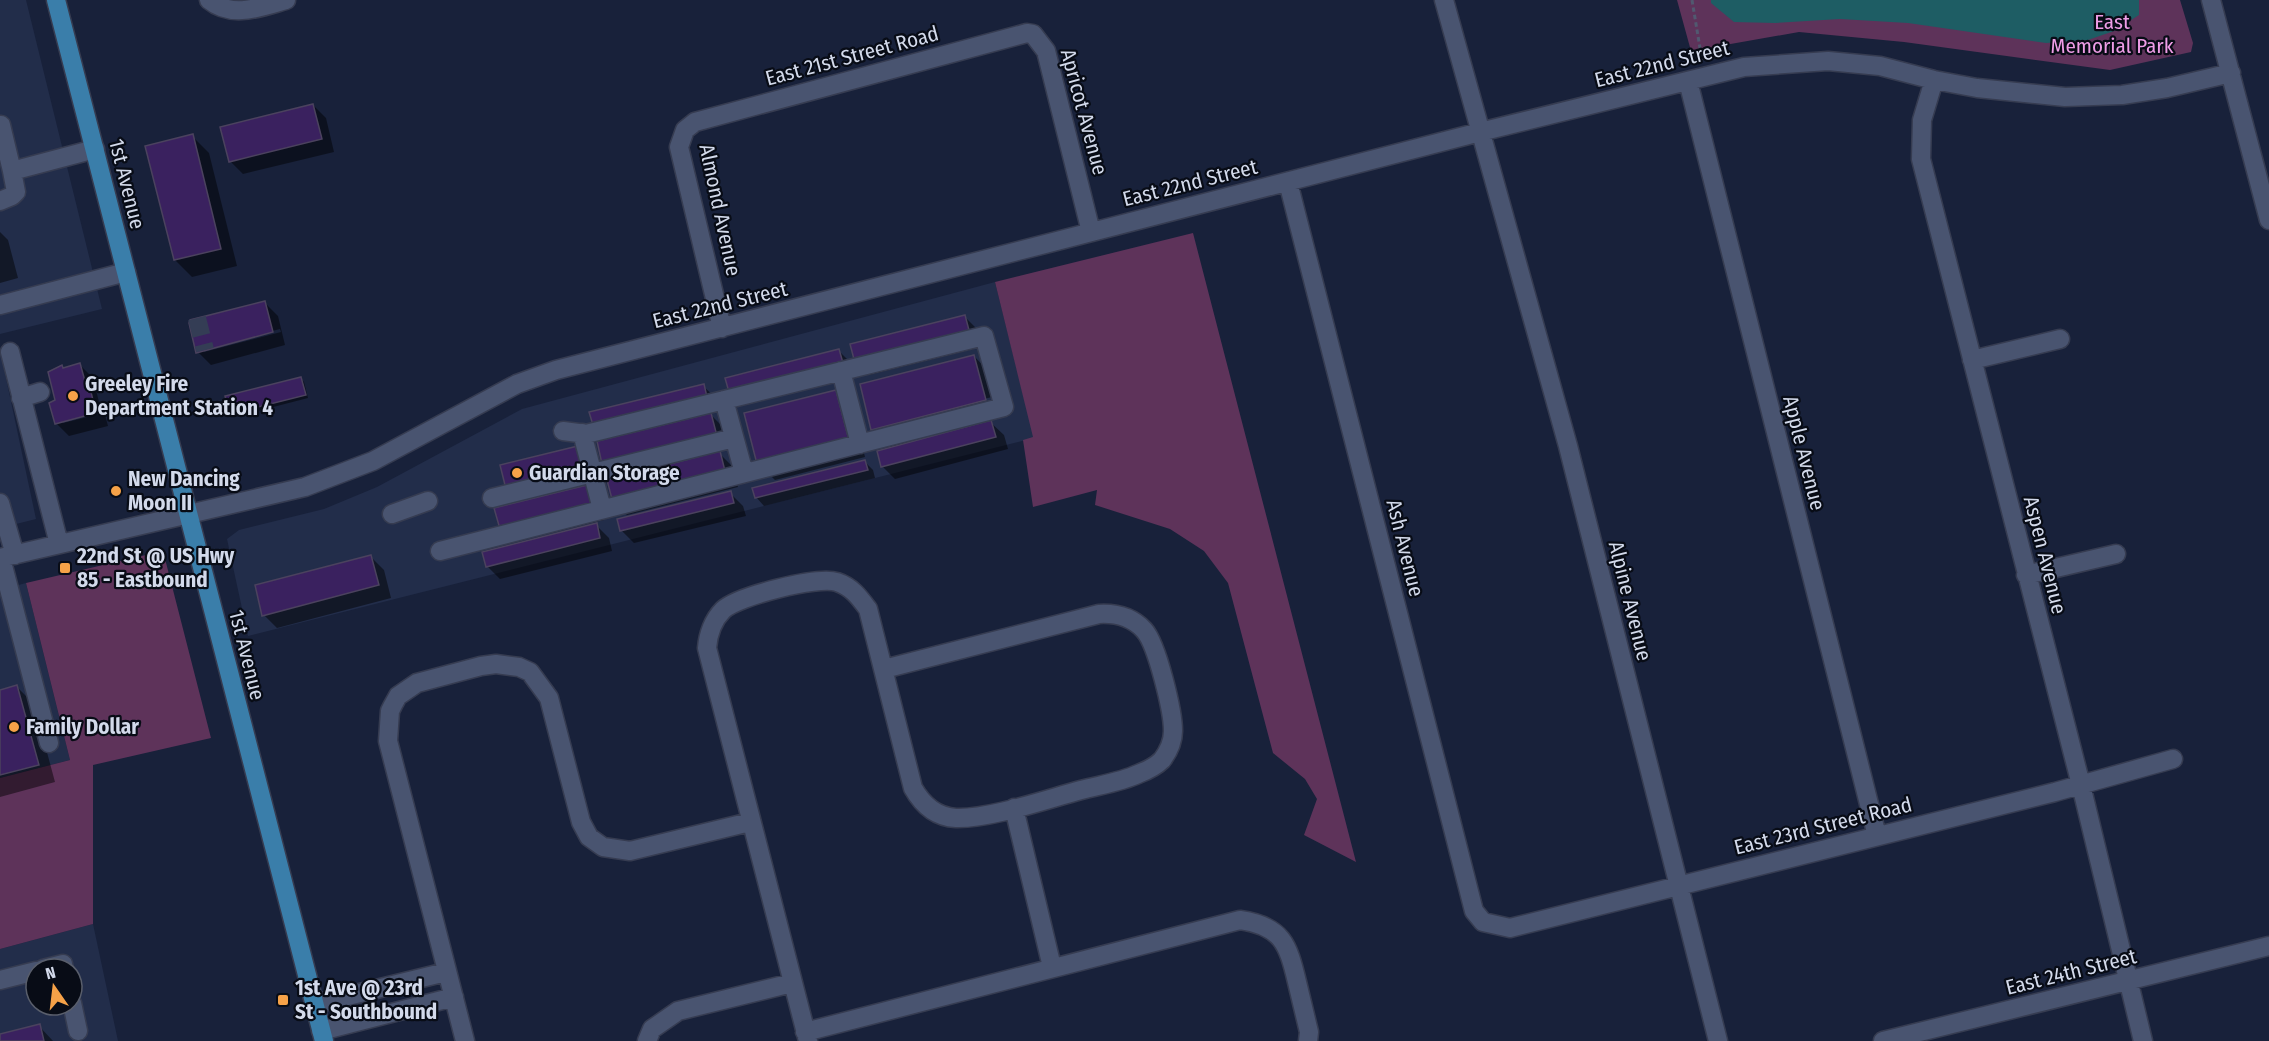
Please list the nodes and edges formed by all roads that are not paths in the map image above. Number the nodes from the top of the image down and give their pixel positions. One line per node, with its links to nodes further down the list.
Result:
1 (56, 0): 13 (main road, 1st Avenue)
2 (208, 0): 3 (street)
3 (286, 0)
4 (1444, 0): 11 (street, Alpine Avenue)
5 (2211, 0): 7 (street)
6 (1039, 39): 12 (street, East 21st Street Road); 18 (street, Apricot Avenue)
7 (2232, 73): 8 (street, East 22nd Street); 17 (street)
8 (1934, 80): 9 (street, East 22nd Street); 24 (street, Aspen Avenue)
9 (1688, 81): 11 (street, East 22nd Street); 52 (street, Apple Avenue)
10 (1, 125): 14 (street)
11 (1480, 132): 15 (street, East 22nd Street); 53 (street, Alpine Avenue)
12 (683, 137): 21 (street, Almond Avenue)
13 (95, 149): 14 (street); 19 (main road, 1st Avenue)
14 (12, 171): 16 (street)
15 (1288, 182): 18 (street, East 22nd Street); 54 (street, Ash Avenue)
16 (0, 201)
17 (2269, 220)
18 (1091, 232): 21 (street, East 22nd Street)
19 (126, 272): 20 (street); 39 (main road, 1st Avenue)
20 (0, 305)
21 (722, 328): 39 (street, East 22nd Street)
22 (2060, 339): 24 (street)
23 (10, 352): 27 (street)
24 (1972, 360): 45 (street, Aspen Avenue)
25 (841, 371): 28 (street); 32 (street); 32 (street)
26 (40, 393): 27 (street)
27 (21, 398): 41 (street)
28 (724, 400): 30 (street); 31 (street)
29 (563, 431): 30 (street)
30 (582, 434): 33 (street)
31 (734, 438): 33 (street); 34 (street)
32 (860, 444): 34 (street)
33 (593, 473): 35 (street); 38 (street)
34 (744, 473): 38 (street)
35 (492, 498)
36 (428, 501): 40 (street)
37 (0, 503): 44 (street)
38 (602, 509): 42 (street)
39 (188, 514): 41 (street, East 22nd Street); 63 (main road, 1st Avenue)
40 (392, 514)
41 (59, 544): 44 (street, East 22nd Street)
42 (440, 551)
43 (2116, 554): 45 (street)
44 (5, 557): 47 (street)
45 (2026, 575): 49 (street, Aspen Avenue)
46 (884, 669): 50 (street); 50 (street); 51 (street)
47 (49, 743)
48 (2173, 759): 49 (street, East 23rd Street Road)
49 (2080, 785): 52 (street, East 23rd Street Road); 60 (street, Aspen Avenue)
50 (1014, 808): 56 (street)
51 (750, 822): 57 (street); 61 (street)
52 (1877, 836): 53 (street, East 23rd Street Road)
53 (1678, 886): 54 (street, East 23rd Street Road); 71 (street, Alpine Avenue)
54 (1483, 922)
55 (2269, 946): 60 (street, East 24th Street)
56 (1052, 967): 67 (street); 70 (street)
57 (447, 972): 62 (street); 63 (street)
58 (24, 974): 59 (street)
59 (0, 980)
60 (2127, 981): 72 (street, East 24th Street); 73 (street, Aspen Avenue)
61 (792, 983): 67 (street); 69 (street)
62 (454, 997): 66 (street); 68 (street)
63 (315, 1004): 66 (main road, 1st Avenue)
64 (75, 1017): 65 (street)
65 (78, 1031)
66 (323, 1036)
67 (807, 1037)
68 (465, 1041)
69 (646, 1041)
70 (1308, 1041)
71 (1718, 1041)
72 (1883, 1041)
73 (2143, 1041)

